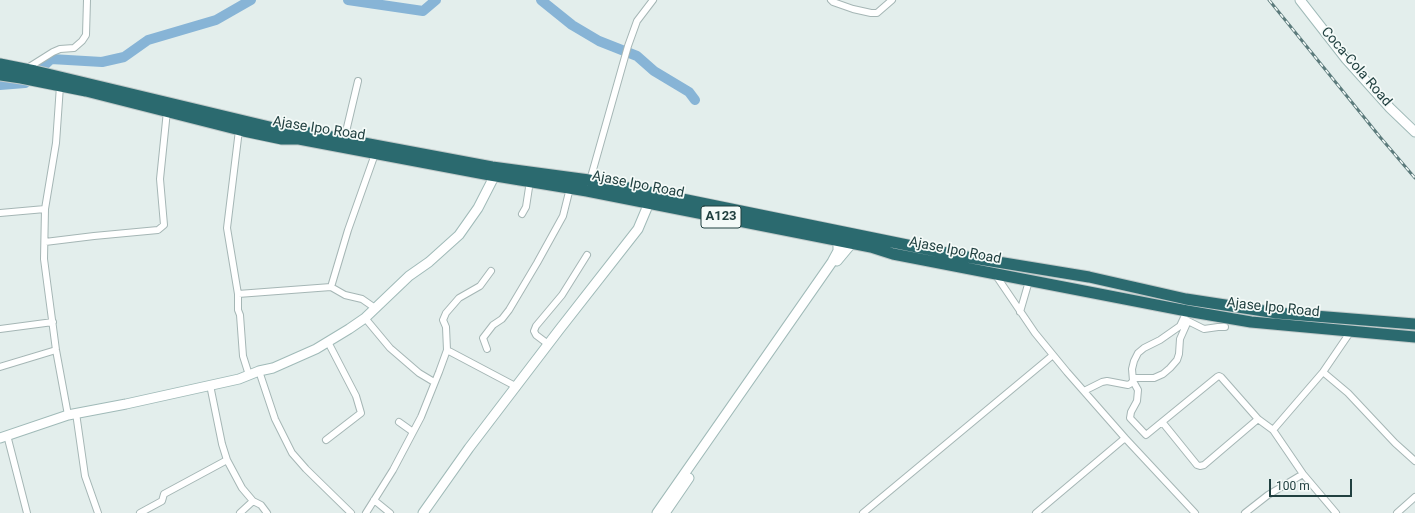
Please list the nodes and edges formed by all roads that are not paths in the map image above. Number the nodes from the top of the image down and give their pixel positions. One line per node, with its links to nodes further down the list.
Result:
1 (87, 0): 7 (street)
2 (653, 0): 19 (street)
3 (832, 0): 4 (street)
4 (892, 0)
5 (1300, 0): 14 (street, Coca-Cola Road)
6 (0, 64): 7 (highway, Ajase Ipo Road / A123)
7 (28, 74): 8 (highway, Ajase Ipo Road / A123); 10 (highway, Ajase Ipo Road / A123); 12 (highway, Ajase Ipo Road / A123)
8 (0, 75)
9 (358, 81): 15 (street)
10 (60, 86): 11 (highway, Ajase Ipo Road / A123); 22 (street)
11 (167, 111): 12 (highway, Ajase Ipo Road / A123); 26 (street)
12 (194, 114): 13 (highway, Ajase Ipo Road / A123); 15 (highway, Ajase Ipo Road / A123)
13 (239, 130): 16 (highway, Ajase Ipo Road / A123); 33 (street)
14 (1415, 132)
15 (344, 140): 17 (highway, Ajase Ipo Road / A123)
16 (375, 154): 17 (highway, Ajase Ipo Road / A123); 32 (street)
17 (494, 171): 18 (highway, Ajase Ipo Road / A123); 19 (highway, Ajase Ipo Road / A123); 34 (street)
18 (530, 181): 20 (highway, Ajase Ipo Road / A123); 24 (street)
19 (588, 185): 20 (highway, Ajase Ipo Road / A123); 21 (highway, Ajase Ipo Road / A123); 35 (highway, Ajase Ipo Road / A123)
20 (570, 188): 48 (street)
21 (649, 203): 25 (highway, Ajase Ipo Road / A123); 47 (street)
22 (45, 209): 23 (street); 26 (street)
23 (0, 213)
24 (522, 214)
25 (838, 240): 27 (highway, Ajase Ipo Road / A123); 85 (street)
26 (45, 242): 39 (street)
27 (852, 244): 30 (highway, Ajase Ipo Road / A123); 86 (street)
28 (586, 255): 47 (street)
29 (491, 271): 50 (street)
30 (995, 274): 31 (highway, Ajase Ipo Road / A123); 36 (street)
31 (1029, 281): 36 (street); 37 (highway, Ajase Ipo Road / A123)
32 (331, 287): 33 (street); 34 (street)
33 (238, 294): 55 (street)
34 (375, 308): 38 (street)
35 (1261, 311): 40 (highway); 41 (highway, Ajase Ipo Road / A123)
36 (1020, 312): 51 (street)
37 (1186, 317): 40 (highway, Ajase Ipo Road / A123); 42 (street); 56 (street); 56 (street)
38 (365, 318): 46 (street); 57 (street)
39 (53, 322): 43 (street); 49 (street)
40 (1259, 323): 44 (highway, Ajase Ipo Road / A123)
41 (1415, 324)
42 (1225, 327)
43 (0, 329)
44 (1351, 331): 45 (highway, Ajase Ipo Road / A123); 54 (street)
45 (1415, 337)
46 (328, 342): 53 (street); 69 (street)
47 (548, 344): 59 (street)
48 (487, 349)
49 (56, 350): 52 (street); 61 (street)
50 (448, 350): 57 (street); 59 (street)
51 (1053, 356): 60 (street); 87 (street)
52 (0, 367)
53 (259, 371): 55 (street); 81 (street)
54 (1323, 372): 65 (street); 71 (street)
55 (249, 375): 58 (street)
56 (1133, 380): 60 (street); 64 (street)
57 (434, 382): 66 (street)
58 (210, 385): 61 (street); 70 (street)
59 (517, 387): 84 (street)
60 (1084, 391): 68 (street)
61 (72, 414): 67 (street); 77 (street)
62 (1258, 420): 64 (street); 64 (street); 65 (street)
63 (399, 422): 66 (street)
64 (1163, 423)
65 (1273, 430): 72 (street)
66 (413, 432): 74 (street)
67 (4, 436): 76 (street)
68 (1125, 438): 88 (street); 89 (street)
69 (326, 440)
70 (227, 460): 75 (street); 78 (street)
71 (1415, 461)
72 (1303, 474): 90 (street); 91 (street)
73 (1415, 497): 92 (street)
74 (374, 500): 82 (street); 83 (street)
75 (253, 501): 79 (street); 80 (street)
76 (27, 513)
77 (98, 513)
78 (140, 513)
79 (240, 513)
80 (267, 513)
81 (351, 513)
82 (366, 513)
83 (390, 513)
84 (423, 513)
85 (657, 513)
86 (665, 513)
87 (863, 513)
88 (1036, 513)
89 (1195, 513)
90 (1246, 513)
91 (1336, 513)
92 (1398, 513)

